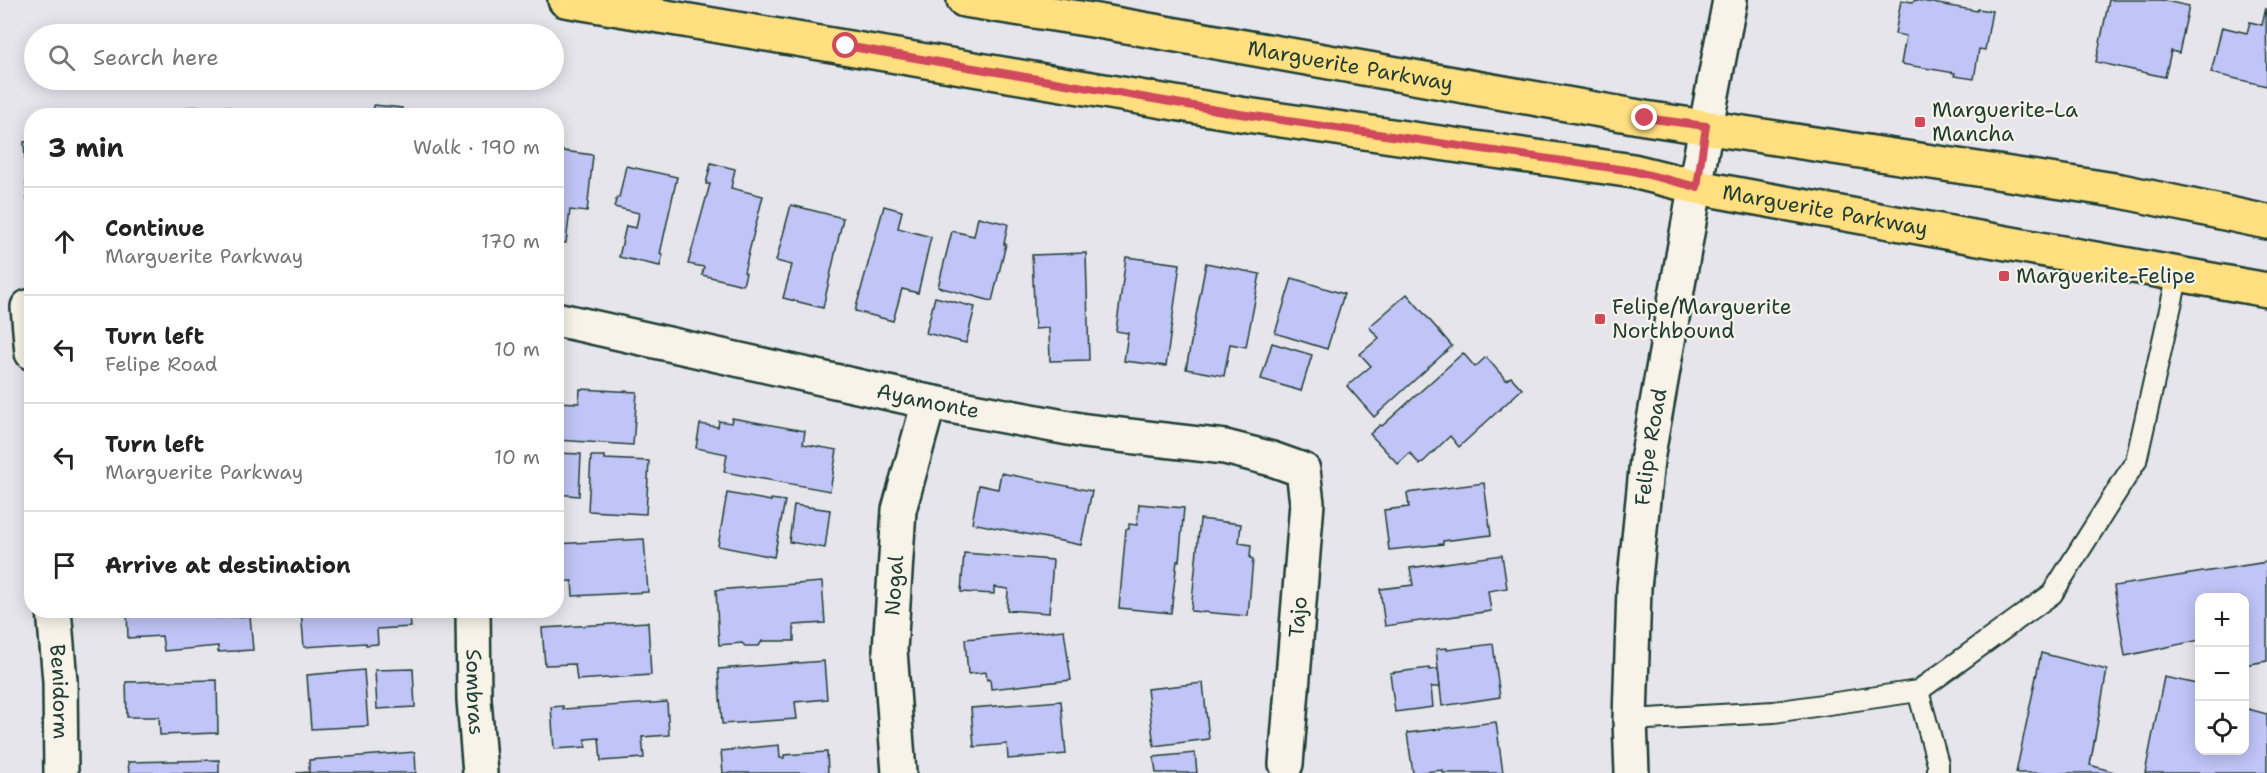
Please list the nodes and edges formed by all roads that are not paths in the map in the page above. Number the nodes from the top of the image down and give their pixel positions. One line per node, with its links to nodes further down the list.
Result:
1 (565, 0): 5 (main road, Marguerite Parkway)
2 (964, 0): 4 (main road, Marguerite Parkway)
3 (1730, 0): 4 (street, Felipe Road)
4 (1706, 126): 5 (street, Felipe Road); 6 (main road, Marguerite Parkway)
5 (1697, 187): 7 (main road, Marguerite Parkway); 17 (street, Felipe Road)
6 (2267, 222)
7 (2178, 274): 8 (main road, Marguerite Parkway); 16 (lane)
8 (2267, 290)
9 (20, 309): 11 (street)
10 (564, 321): 12 (street, Ayamonte)
11 (24, 324)
12 (929, 402): 13 (street, Ayamonte); 21 (street, Nogal)
13 (1303, 470): 18 (street, Tajo)
14 (55, 618): 19 (street, Benidorm)
15 (473, 618): 20 (street, Sombras)
16 (1918, 691): 17 (lane); 23 (lane)
17 (1629, 720): 22 (street, Felipe Road)
18 (1286, 764)
19 (61, 773)
20 (480, 773)
21 (899, 773)
22 (1632, 773)
23 (1938, 773)

